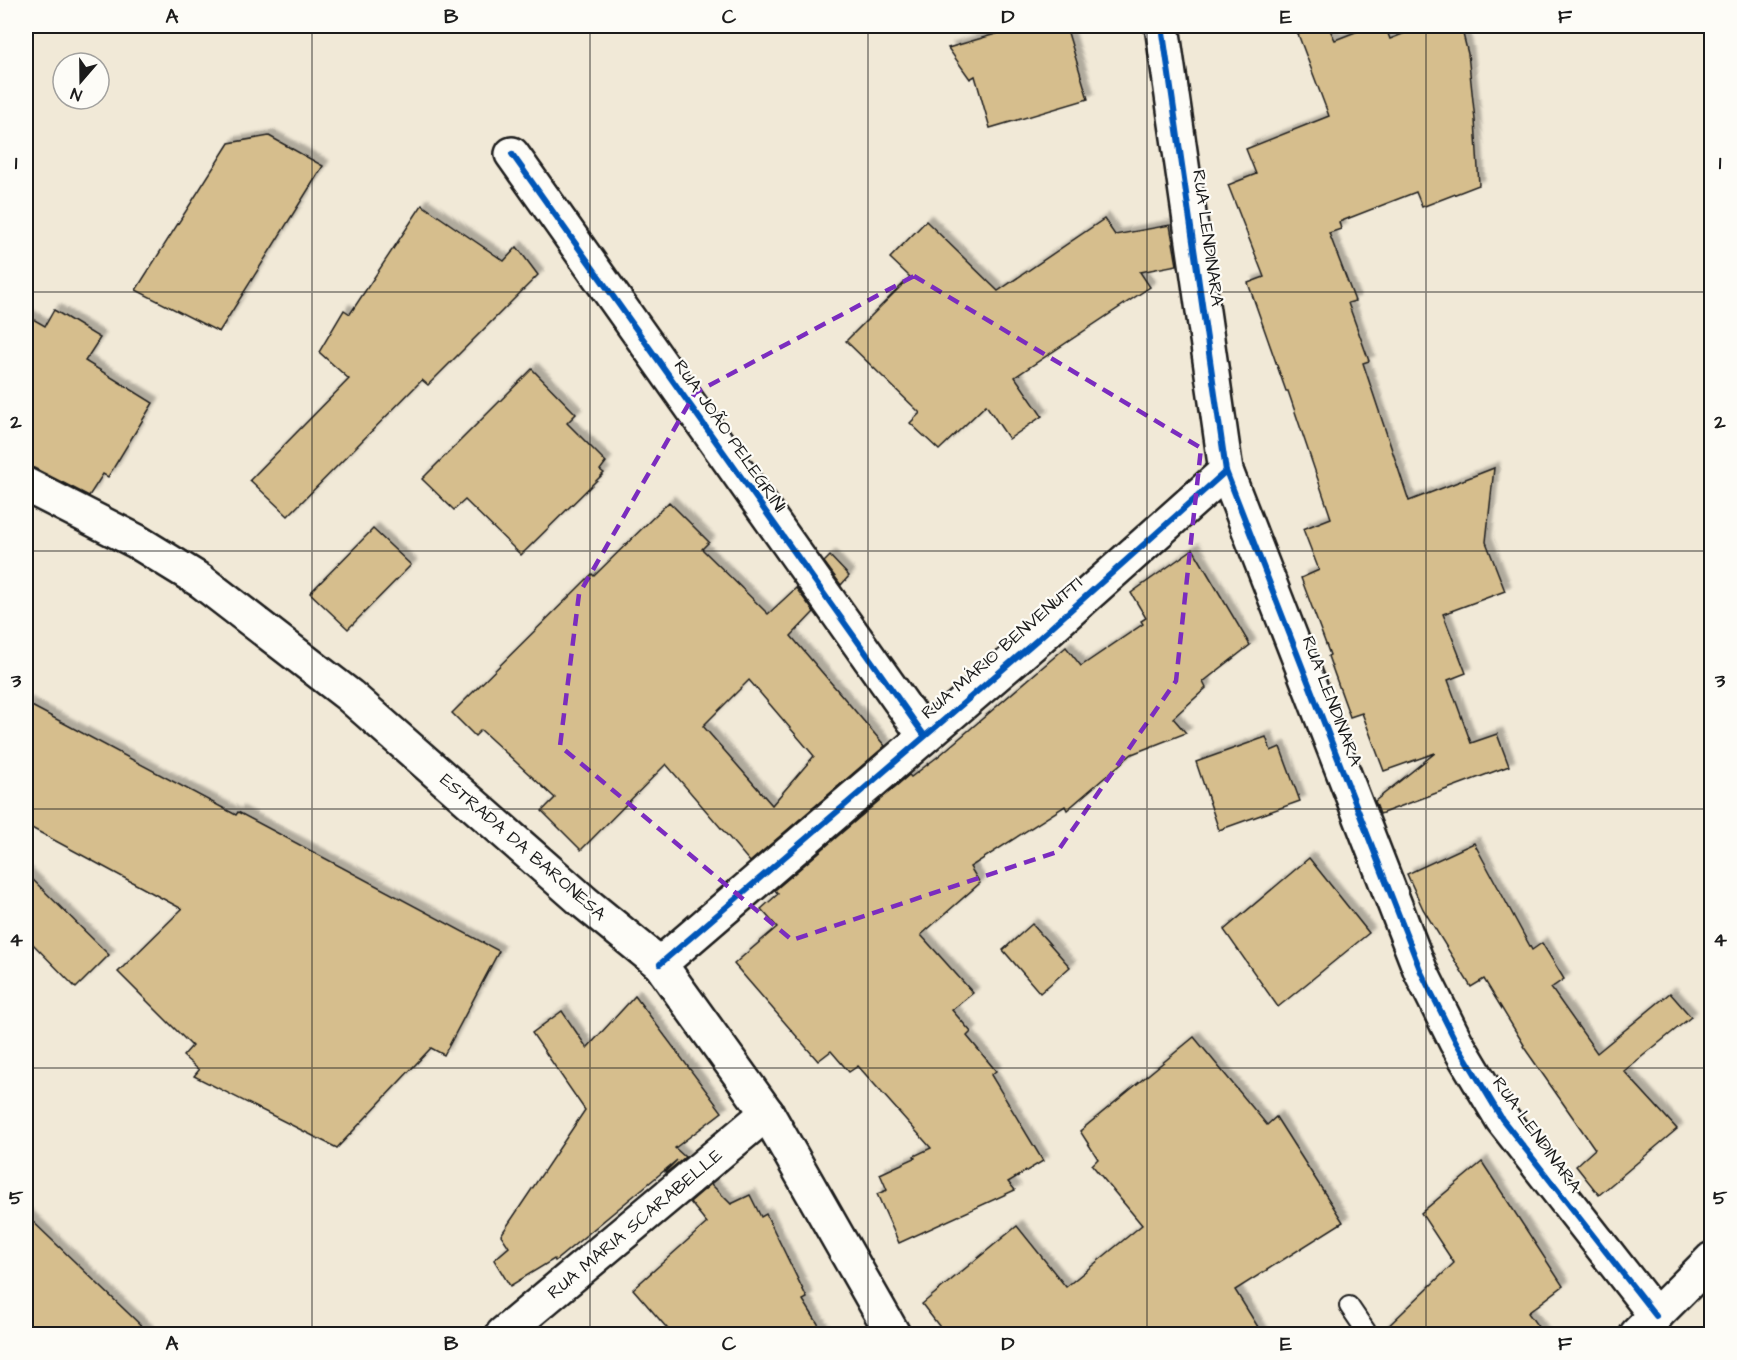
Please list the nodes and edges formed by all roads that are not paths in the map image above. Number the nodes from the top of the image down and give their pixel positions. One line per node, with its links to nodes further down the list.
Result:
1 (1162, 26): 3 (street, RUA LENDINARA)
2 (512, 154): 5 (street, RUA JOÃO PELEGRINI)
3 (1226, 471): 5 (street, RUA MÁRIO BENVENUTTI); 10 (street, RUA LENDINARA)
4 (26, 485): 6 (street, ESTRADA DA BARONESA)
5 (924, 735): 6 (street, RUA MÁRIO BENVENUTTI)
6 (660, 964): 7 (street, ESTRADA DA BARONESA)
7 (767, 1113): 11 (street, RUA MARIA SCARABELLE); 12 (street, ESTRADA DA BARONESA)
8 (1712, 1259): 10 (street)
9 (1349, 1306): 13 (lane)
10 (1646, 1325)
11 (503, 1335)
12 (892, 1335)
13 (1368, 1335)

